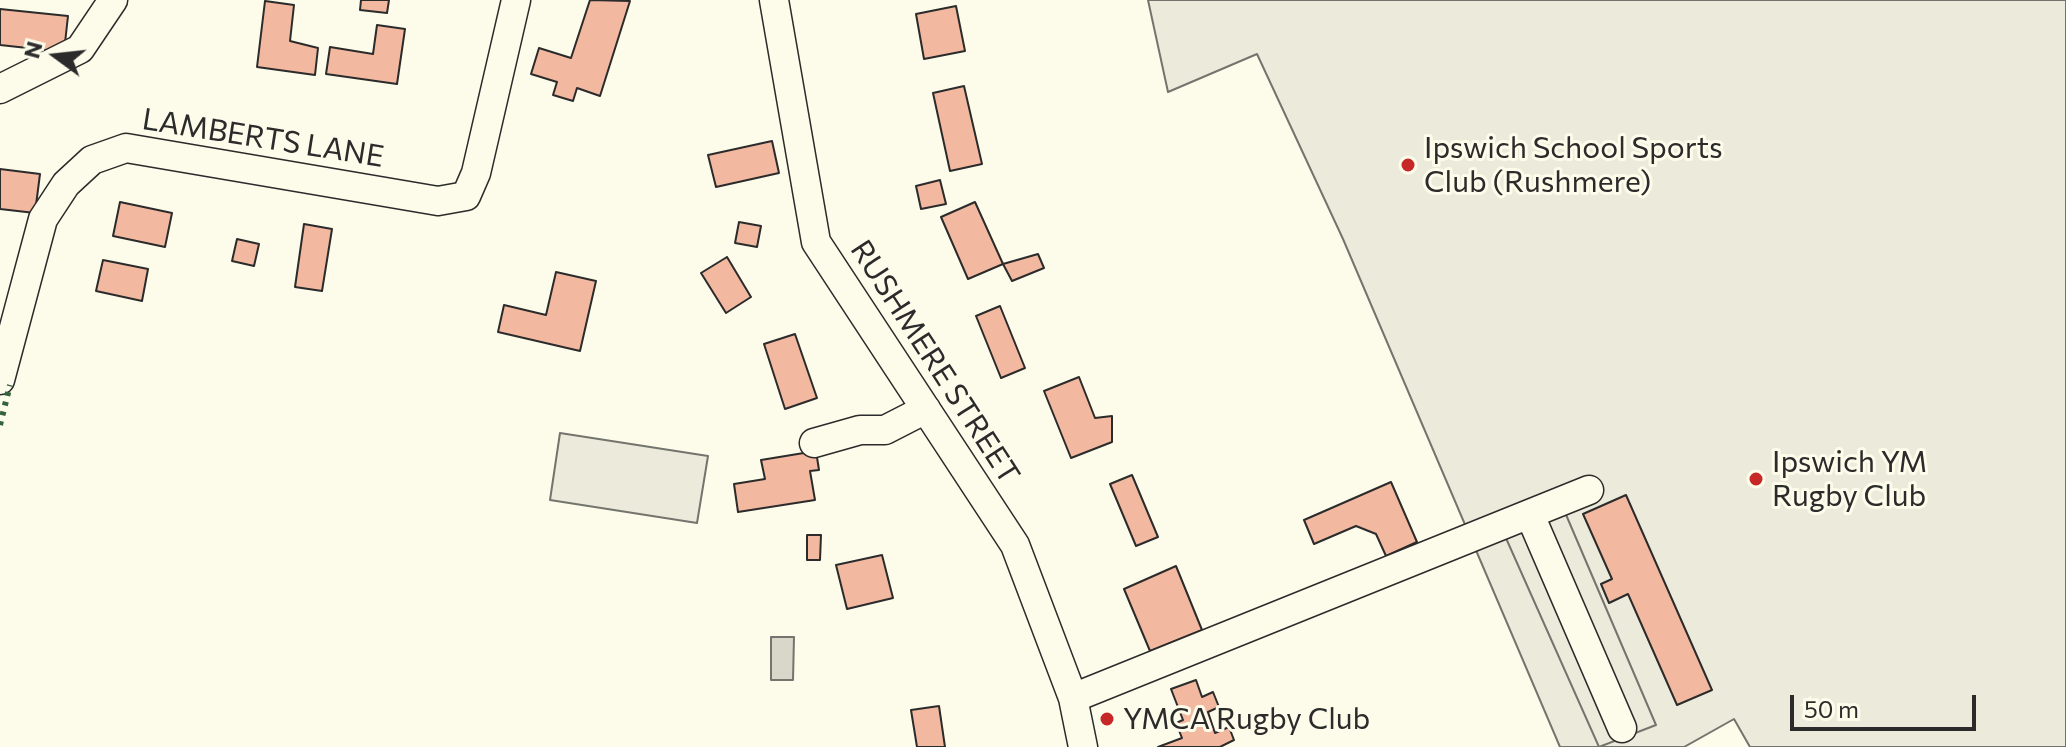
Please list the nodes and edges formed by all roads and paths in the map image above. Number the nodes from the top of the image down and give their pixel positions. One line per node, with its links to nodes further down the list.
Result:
1 (113, 0): 4 (street)
2 (516, 0): 5 (street, LAMBERTS LANE)
3 (774, 0): 6 (street, RUSHMERE STREET)
4 (0, 89)
5 (0, 380)
6 (926, 409): 7 (street); 10 (street, RUSHMERE STREET)
7 (814, 443)
8 (1589, 490): 9 (street)
9 (1530, 515): 10 (street); 11 (street)
10 (1073, 698): 12 (street, RUSHMERE STREET)
11 (1622, 728)
12 (1083, 747)

